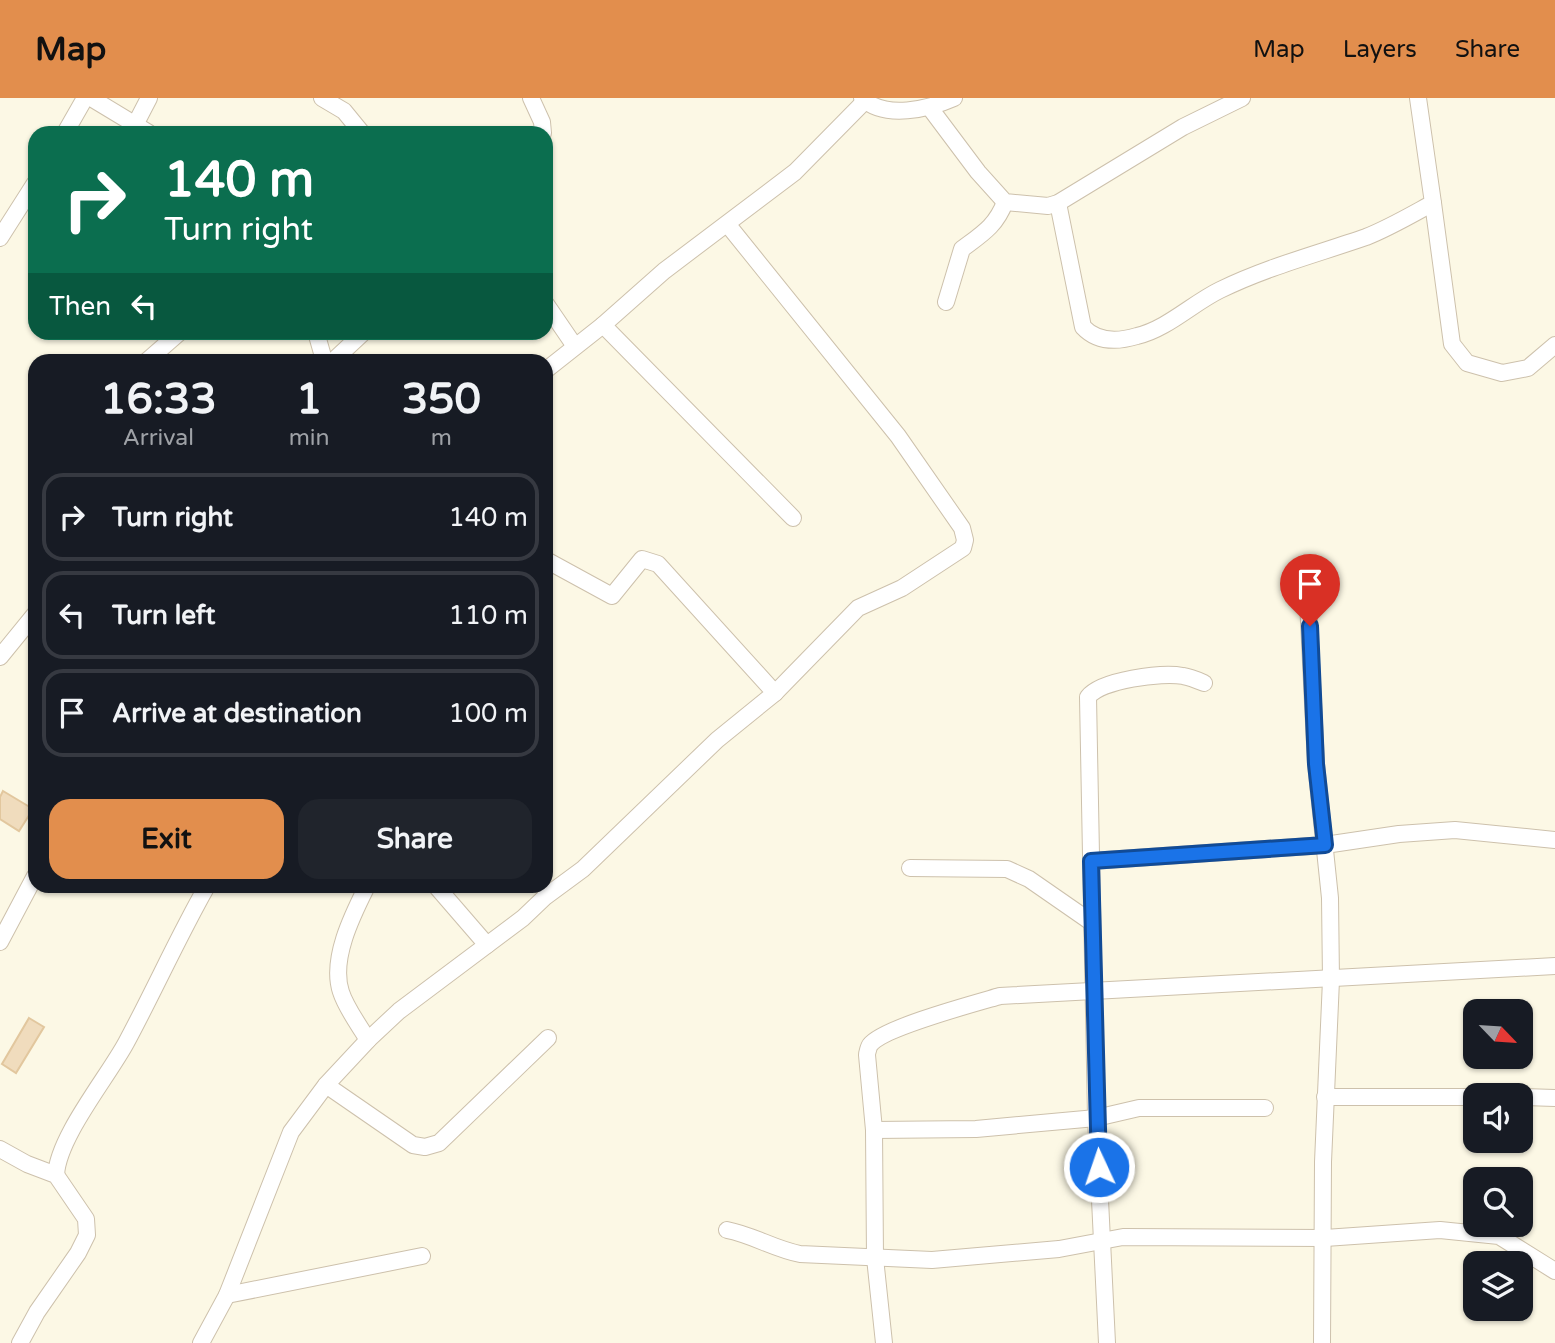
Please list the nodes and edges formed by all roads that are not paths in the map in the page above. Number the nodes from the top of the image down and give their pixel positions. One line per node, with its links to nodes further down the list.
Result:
1 (88, 98): 10 (street); 11 (street)
2 (149, 98): 12 (street)
3 (322, 98): 13 (street)
4 (531, 98): 14 (street)
5 (954, 98): 9 (street)
6 (1242, 98): 17 (street)
7 (1418, 98): 18 (street)
8 (865, 99): 9 (street); 19 (street)
9 (930, 108): 16 (street)
10 (70, 126)
11 (137, 126)
12 (143, 126)
13 (356, 126)
14 (542, 126)
15 (28, 194): 20 (street)
16 (1005, 202): 17 (street); 21 (street)
17 (1058, 203): 18 (street)
18 (1433, 203): 27 (street)
19 (728, 225): 23 (street); 37 (street)
20 (0, 238)
21 (946, 302)
22 (553, 314): 26 (street)
23 (603, 325): 26 (street); 31 (street)
24 (171, 340): 28 (street)
25 (355, 340): 29 (street)
26 (575, 345): 30 (street)
27 (1555, 345)
28 (155, 354)
29 (340, 354)
30 (553, 364)
31 (793, 519)
32 (553, 564): 37 (street)
33 (1307, 581): 39 (street)
34 (28, 623): 35 (street)
35 (0, 657)
36 (1204, 683): 40 (street)
37 (775, 693): 46 (street)
38 (1555, 840): 39 (street)
39 (1325, 845): 40 (street); 53 (street)
40 (1091, 861): 49 (street)
41 (910, 868): 49 (street)
42 (28, 886): 48 (street)
43 (203, 893): 66 (street)
44 (364, 893): 56 (street)
45 (442, 893): 51 (street)
46 (553, 893)
47 (553, 893): 51 (street)
48 (6, 916): 50 (street)
49 (1091, 922): 54 (street)
50 (0, 942)
51 (487, 945): 56 (street)
52 (1555, 967): 53 (street)
53 (1331, 980): 54 (street); 58 (street)
54 (1095, 991): 63 (street); 64 (street)
55 (548, 1038): 57 (street)
56 (368, 1040): 57 (street)
57 (326, 1085): 73 (street)
58 (1325, 1097): 59 (street); 68 (street)
59 (1463, 1097)
60 (1533, 1097): 61 (street)
61 (1555, 1098)
62 (1265, 1108): 63 (street)
63 (1096, 1118): 64 (street); 69 (street)
64 (874, 1130): 71 (street)
65 (0, 1149): 66 (street)
66 (55, 1175): 74 (street)
67 (727, 1230): 71 (street)
68 (1325, 1238): 69 (street); 72 (street); 78 (street)
69 (1103, 1240): 71 (street); 77 (street)
70 (422, 1256): 73 (street)
71 (874, 1258): 76 (street)
72 (1555, 1270)
73 (227, 1295): 75 (street)
74 (20, 1343)
75 (201, 1343)
76 (884, 1343)
77 (1108, 1343)
78 (1322, 1343)

